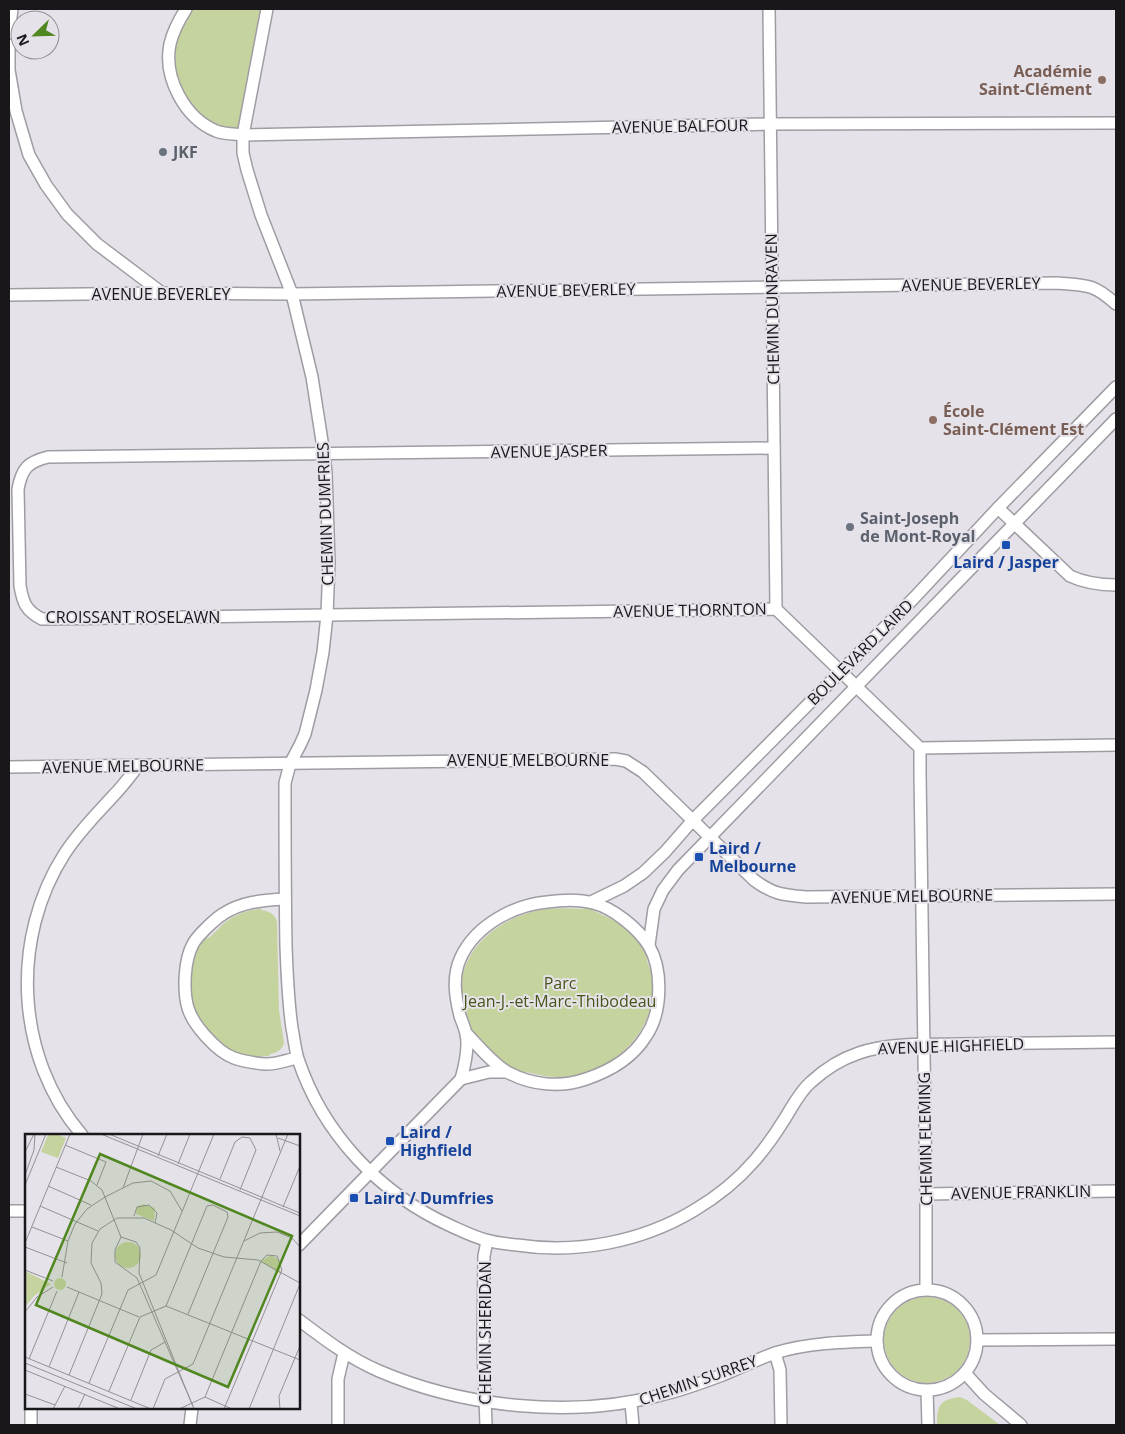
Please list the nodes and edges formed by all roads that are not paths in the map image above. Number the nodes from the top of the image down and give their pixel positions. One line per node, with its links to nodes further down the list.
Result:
1 (12, 9): 5 (street)
2 (186, 9): 9 (street)
3 (267, 9): 9 (street, CHEMIN DUMFRIES)
4 (769, 9): 8 (street, CHEMIN DUNRAVEN)
5 (9, 34)
6 (9, 45): 11 (street)
7 (1116, 123): 8 (street, AVENUE BALFOUR)
8 (770, 124): 9 (street, AVENUE BALFOUR); 10 (street, CHEMIN DUNRAVEN)
9 (243, 134): 12 (street, CHEMIN DUMFRIES)
10 (772, 287): 12 (street, AVENUE BEVERLEY); 14 (street, AVENUE BEVERLEY); 17 (street, CHEMIN DUNRAVEN)
11 (162, 293): 12 (street, AVENUE BEVERLEY); 13 (street, AVENUE BEVERLEY)
12 (292, 294): 18 (street, CHEMIN DUMFRIES)
13 (9, 295)
14 (1116, 304)
15 (1116, 387): 19 (street, BOULEVARD LAIRD)
16 (1116, 419): 20 (street, BOULEVARD LAIRD)
17 (774, 448): 18 (street, AVENUE JASPER); 22 (street, CHEMIN DUNRAVEN)
18 (324, 454): 23 (street, CHEMIN DUMFRIES); 23 (street, CROISSANT ROSELAWN)
19 (998, 508): 20 (street); 24 (street, BOULEVARD LAIRD)
20 (1015, 524): 21 (street); 25 (street, BOULEVARD LAIRD)
21 (1116, 585)
22 (776, 609): 23 (street, AVENUE THORNTON); 24 (street, AVENUE THORNTON)
23 (327, 614): 28 (street, CHEMIN DUMFRIES)
24 (840, 671): 25 (street, AVENUE THORNTON); 31 (street, BOULEVARD LAIRD)
25 (857, 686): 27 (street, AVENUE THORNTON); 32 (street, BOULEVARD LAIRD)
26 (1116, 745): 27 (street)
27 (920, 748): 34 (street, CHEMIN FLEMING)
28 (290, 764): 29 (street, AVENUE MELBOURNE); 31 (street, AVENUE MELBOURNE); 35 (street, CHEMIN DUMFRIES)
29 (138, 766): 30 (street, AVENUE MELBOURNE); 44 (street)
30 (9, 767)
31 (694, 820): 32 (street, AVENUE MELBOURNE); 36 (street, BOULEVARD LAIRD)
32 (710, 837): 34 (street, AVENUE MELBOURNE); 37 (street, BOULEVARD LAIRD)
33 (1116, 894): 34 (street, AVENUE MELBOURNE)
34 (922, 896): 40 (street, CHEMIN FLEMING)
35 (285, 899): 41 (street, CHEMIN DUMFRIES); 41 (street)
36 (591, 902): 37 (street, BOULEVARD LAIRD); 38 (street, BOULEVARD LAIRD)
37 (649, 946): 42 (street, BOULEVARD LAIRD)
38 (467, 1034): 42 (street, BOULEVARD LAIRD); 43 (street, BOULEVARD LAIRD)
39 (1116, 1042): 40 (street, AVENUE HIGHFIELD)
40 (923, 1045): 47 (street, CHEMIN FLEMING); 50 (street, AVENUE HIGHFIELD)
41 (298, 1058): 45 (street, CHEMIN DUMFRIES)
42 (506, 1072): 43 (street, BOULEVARD LAIRD)
43 (461, 1079): 45 (street)
44 (81, 1134)
45 (370, 1171): 50 (street, AVENUE HIGHFIELD); 51 (street)
46 (1116, 1191): 47 (street, AVENUE FRANKLIN)
47 (926, 1194): 52 (street, CHEMIN FLEMING)
48 (9, 1211): 49 (street)
49 (25, 1211)
50 (487, 1240): 61 (street, CHEMIN SHERIDAN)
51 (300, 1244)
52 (926, 1289): 55 (street); 56 (street)
53 (300, 1321): 57 (street, CHEMIN SURREY)
54 (1116, 1339): 55 (street)
55 (977, 1340): 59 (street)
56 (876, 1342): 58 (street, CHEMIN SURREY); 60 (street)
57 (344, 1352): 61 (street, CHEMIN SURREY); 67 (street)
58 (775, 1353): 62 (street, CHEMIN SURREY); 70 (street)
59 (965, 1373): 60 (street); 72 (street)
60 (927, 1391): 71 (street)
61 (486, 1401): 62 (street, CHEMIN SURREY); 68 (street, CHEMIN SHERIDAN)
62 (631, 1403): 69 (street)
63 (30, 1409): 65 (street)
64 (192, 1409): 66 (street)
65 (31, 1425)
66 (190, 1425)
67 (338, 1425)
68 (486, 1425)
69 (633, 1425)
70 (781, 1425)
71 (928, 1425)
72 (1021, 1425)

